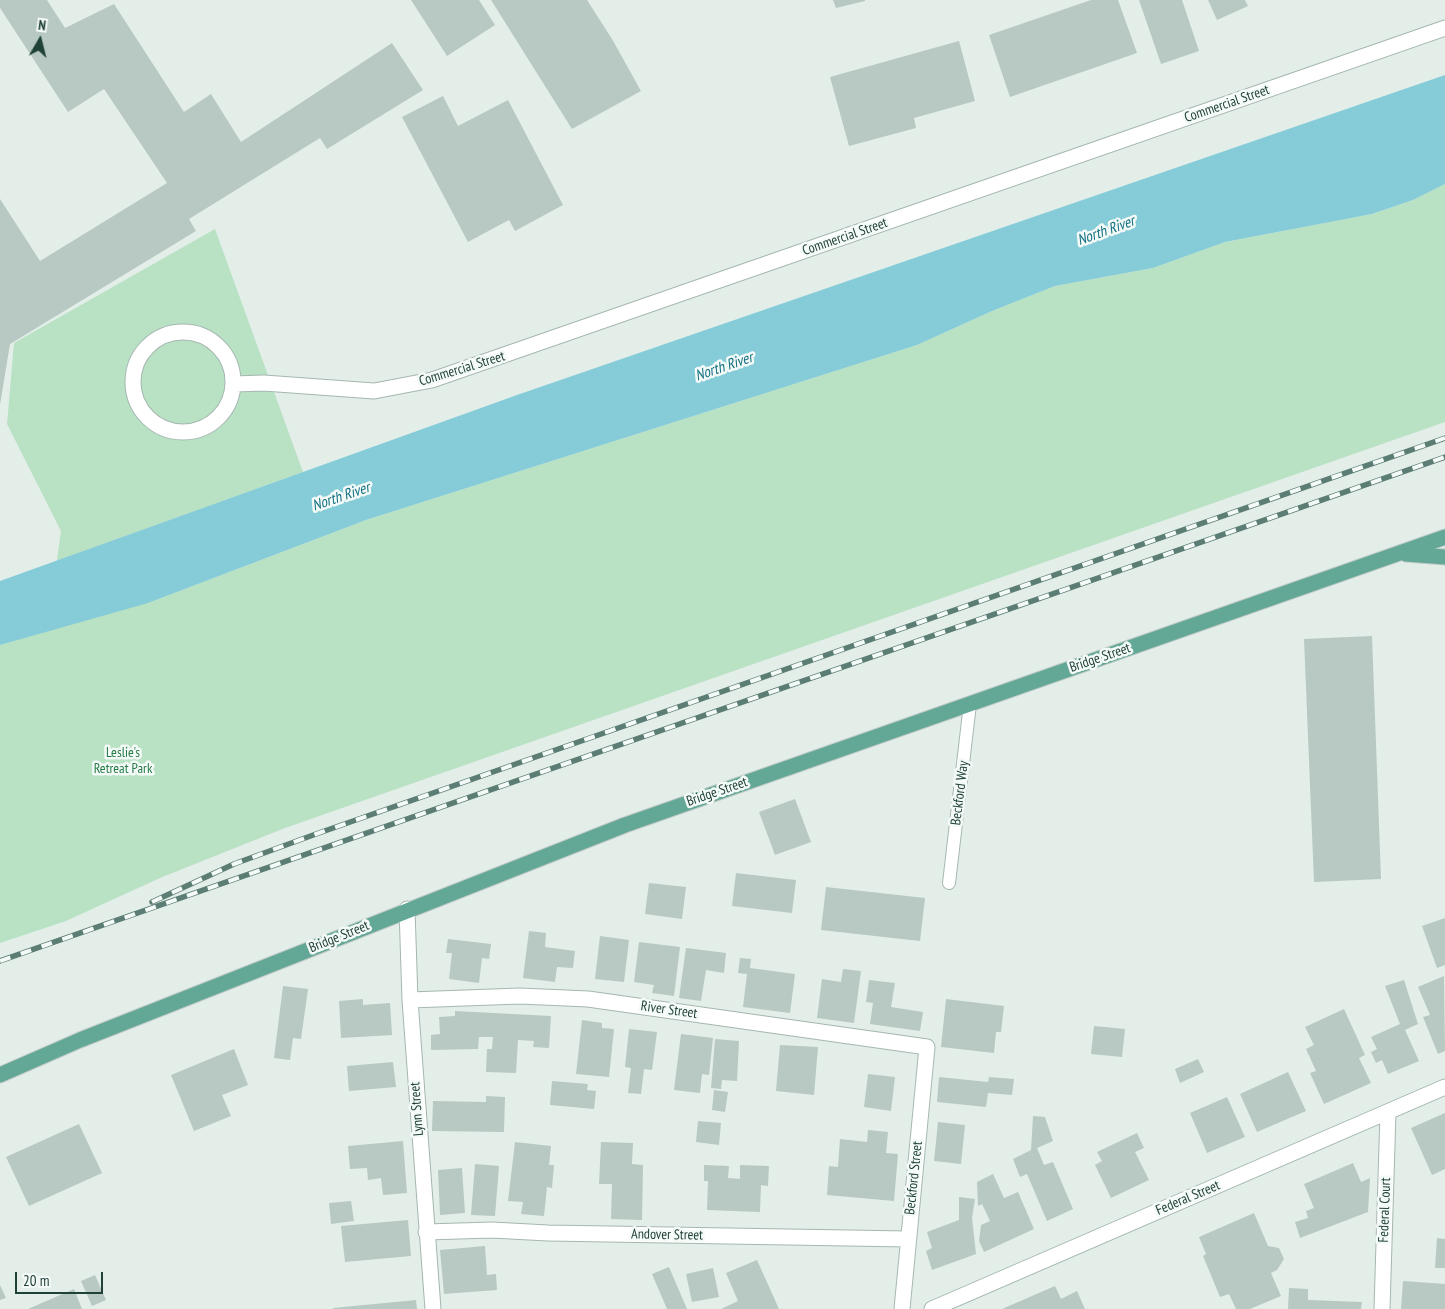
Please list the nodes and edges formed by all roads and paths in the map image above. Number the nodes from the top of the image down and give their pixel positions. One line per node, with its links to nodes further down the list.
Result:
1 (1445, 28): 2 (street, Commercial Street)
2 (234, 384): 2 (street)
3 (1445, 537): 4 (main road, Bridge Street)
4 (1399, 553): 5 (main road); 6 (main road, Bridge Street)
5 (1445, 557)
6 (970, 704): 7 (lane, Beckford Way); 8 (main road, Bridge Street)
7 (949, 883)
8 (407, 910): 9 (street, Lynn Street); 11 (main road, Bridge Street)
9 (410, 1000): 10 (street, River Street); 14 (street, Lynn Street)
10 (927, 1047): 15 (street, Beckford Street)
11 (0, 1075)
12 (1445, 1087): 13 (street, Federal Street)
13 (1388, 1112): 18 (street, Federal Street); 19 (street, Federal Court)
14 (426, 1232): 15 (street, Andover Street); 16 (street, Lynn Street)
15 (908, 1239): 17 (street, Beckford Street)
16 (433, 1309)
17 (902, 1309)
18 (932, 1309)
19 (1382, 1309)

